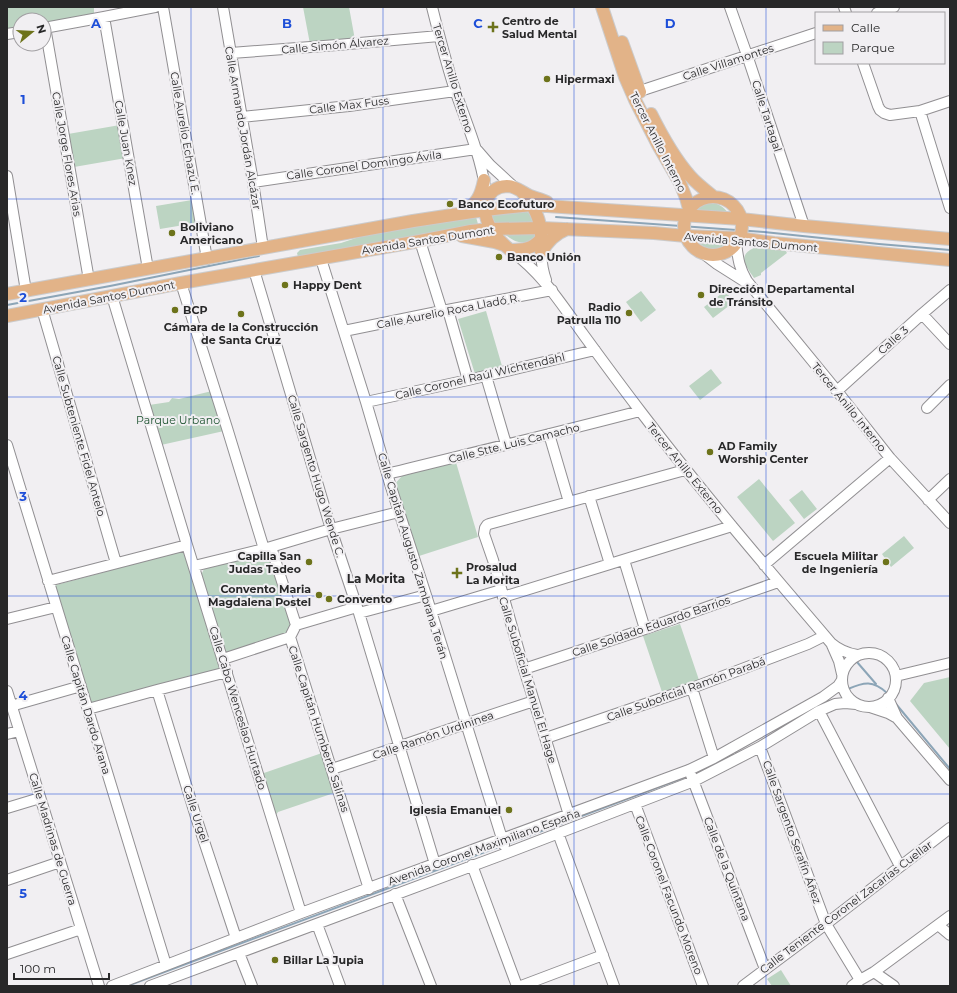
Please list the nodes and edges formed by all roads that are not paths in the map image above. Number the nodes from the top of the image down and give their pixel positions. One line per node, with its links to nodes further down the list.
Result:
1 (155, 7): 10 (street)
2 (163, 7): 57 (street, Calle Aurelio Echazú E.)
3 (223, 7): 16 (street, Calle Armando Jordán Alcázar)
4 (432, 7): 13 (street, Tercer Anillo Externo)
5 (602, 7): 14 (main road, Tercer Anillo Interno)
6 (610, 7): 19 (main road, Tercer Anillo Interno)
7 (730, 7): 17 (street, Calle Tartagal)
8 (894, 7): 9 (street)
9 (880, 12)
10 (104, 17): 11 (street); 62 (street, Calle Juan Knez)
11 (52, 26)
12 (815, 33): 17 (street, Calle Villamontes)
13 (439, 36): 16 (street, Calle Simón Álvarez); 21 (street, Tercer Anillo Externo)
14 (616, 49): 19 (main road); 20 (main road, Tercer Anillo Interno)
15 (48, 52): 63 (street, Calle Jorge Flores Arias)
16 (231, 53): 25 (street, Calle Armando Jordán Alcázar)
17 (747, 55): 22 (street, Calle Villamontes); 42 (street, Calle Tartagal)
18 (863, 64): 24 (street)
19 (630, 65): 22 (main road, Tercer Anillo Interno)
20 (625, 77): 22 (main road); 26 (main road, Tercer Anillo Interno)
21 (455, 91): 25 (street, Calle Max Fuss); 27 (street, Tercer Anillo Externo)
22 (640, 91): 28 (main road, Tercer Anillo Interno)
23 (950, 102): 24 (street)
24 (920, 111): 38 (street)
25 (242, 117): 31 (street, Calle Armando Jordán Alcázar)
26 (658, 146): 28 (main road); 40 (main road, Tercer Anillo Interno)
27 (476, 149): 30 (street, Tercer Anillo Externo); 31 (street, Calle Coronel Domingo Ávila); 32 (street, Tercer Anillo Externo)
28 (684, 169): 33 (main road, Tercer Anillo Interno)
29 (7, 176): 68 (street)
30 (484, 180): 35 (street, Tercer Anillo Externo); 39 (main road)
31 (253, 182): 54 (street, Calle Armando Jordán Alcázar)
32 (518, 190): 35 (main road); 36 (main road); 37 (main road)
33 (714, 197): 34 (main road); 40 (main road)
34 (727, 201): 41 (main road); 46 (main road)
35 (486, 204): 37 (main road, Avenida Santos Dumont); 39 (main road, Avenida Santos Dumont); 43 (main road)
36 (559, 206): 37 (main road, Avenida Santos Dumont); 40 (main road, Avenida Santos Dumont)
37 (533, 208): 45 (main road)
38 (950, 208)
39 (455, 215): 49 (main road, Avenida Santos Dumont)
40 (686, 223): 46 (main road, Avenida Santos Dumont); 46 (main road, Avenida Santos Dumont); 47 (main road, Avenida Santos Dumont); 56 (main road)
41 (782, 223): 42 (main road, Avenida Santos Dumont); 46 (main road, Avenida Santos Dumont)
42 (804, 226): 50 (main road, Avenida Santos Dumont)
43 (490, 229): 45 (main road, Avenida Santos Dumont); 48 (main road, Avenida Santos Dumont); 53 (main road)
44 (568, 229): 45 (main road, Avenida Santos Dumont); 47 (main road, Avenida Santos Dumont); 55 (main road)
45 (541, 230): 53 (main road); 55 (street, Tercer Anillo Externo)
46 (739, 232): 56 (main road); 59 (main road, Avenida Santos Dumont); 65 (street, Tercer Anillo Interno)
47 (644, 233): 56 (main road)
48 (451, 235): 51 (main road, Avenida Santos Dumont); 53 (main road)
49 (316, 238): 52 (main road, Avenida Santos Dumont); 60 (main road)
50 (950, 239)
51 (420, 241): 58 (main road, Avenida Santos Dumont); 72 (street)
52 (282, 245): 54 (main road, Avenida Santos Dumont); 61 (main road)
53 (507, 247): 66 (street, Tercer Anillo Externo)
54 (263, 248): 57 (main road, Avenida Santos Dumont)
55 (541, 253): 66 (street, Tercer Anillo Externo)
56 (702, 253): 65 (street, Tercer Anillo Interno)
57 (206, 259): 62 (main road, Avenida Santos Dumont)
58 (321, 259): 60 (main road, Avenida Santos Dumont); 75 (street, Calle Capitán Augusto Zambrana Terán)
59 (950, 260)
60 (296, 263): 61 (main road, Avenida Santos Dumont)
61 (260, 269): 64 (main road, Avenida Santos Dumont); 99 (street, Calle Sargento Hugo Wende C.)
62 (148, 270): 63 (main road, Avenida Santos Dumont)
63 (89, 280): 68 (main road, Avenida Santos Dumont)
64 (181, 283): 70 (main road, Avenida Santos Dumont); 101 (street)
65 (753, 286): 81 (street, Tercer Anillo Interno)
66 (550, 288): 72 (street, Calle Aurelio Roca Lladó R.); 77 (street, Tercer Anillo Externo)
67 (950, 290): 73 (street, Calle 3)
68 (26, 291): 69 (main road, Avenida Santos Dumont)
69 (7, 294)
70 (112, 296): 71 (main road, Avenida Santos Dumont); 100 (street, Calle Cabo Wenceslao Hurtado)
71 (42, 309): 74 (main road, Avenida Santos Dumont); 103 (street, Calle Subteniente Fidel Antelo)
72 (445, 311): 75 (street, Calle Aurelio Roca Lladó R.); 79 (street)
73 (922, 314): 76 (street); 81 (street, Calle 3)
74 (7, 316)
75 (344, 332): 82 (street, Calle Capitán Augusto Zambrana Terán)
76 (950, 344)
77 (595, 350): 78 (street, Calle Coronel Raúl Wichtendahl); 84 (street, Tercer Anillo Externo)
78 (486, 376): 79 (street, Calle Coronel Raúl Wichtendahl); 86 (street)
79 (468, 380): 82 (street, Calle Coronel Raúl Wichtendahl)
80 (950, 385): 83 (street)
81 (837, 391): 88 (street, Tercer Anillo Interno)
82 (366, 402): 91 (street, Calle Capitán Augusto Zambrana Terán)
83 (927, 408)
84 (640, 411): 85 (street, Calle Stte. Luis Camacho); 90 (street, Tercer Anillo Externo)
85 (550, 434): 86 (street, Calle Stte. Luis Camacho); 95 (street)
86 (506, 444): 91 (street, Calle Stte. Luis Camacho)
87 (7, 445): 89 (street, Calle Capitán Dardo Arana)
88 (890, 458): 94 (street, Tercer Anillo Interno); 105 (street)
89 (9, 459): 107 (street, Calle Capitán Dardo Arana)
90 (685, 470): 93 (street); 98 (street, Tercer Anillo Externo)
91 (387, 474): 96 (street, Calle Capitán Augusto Zambrana Terán)
92 (950, 480): 94 (street)
93 (589, 496): 95 (street); 104 (street)
94 (928, 500): 97 (street, Tercer Anillo Interno)
95 (569, 502): 109 (street, Calle Suboficial Manuel El Hage)
96 (399, 512): 99 (street); 110 (street, Calle Capitán Augusto Zambrana Terán)
97 (950, 523)
98 (732, 526): 102 (street); 105 (street, Tercer Anillo Externo)
99 (331, 529): 101 (street); 112 (street, Calle Sargento Hugo Wende C.)
100 (187, 545): 103 (street); 106 (street, Calle Cabo Wenceslao Hurtado)
101 (268, 548): 106 (street); 115 (street)
102 (624, 560): 104 (street); 116 (street)
103 (116, 563): 107 (street)
104 (610, 564): 109 (street)
105 (764, 565): 108 (street, Tercer Anillo Externo)
106 (194, 566): 120 (street, Calle Cabo Wenceslao Hurtado)
107 (48, 581): 111 (street, Calle Capitán Dardo Arana)
108 (778, 582): 116 (street, Calle Soldado Eduardo Barrios); 118 (street, Tercer Anillo Externo)
109 (502, 593): 113 (street); 122 (street, Calle Suboficial Manuel El Hage)
110 (426, 595): 112 (street); 113 (street, Calle Capitán Augusto Zambrana Terán)
111 (56, 606): 114 (street); 126 (street, Calle Capitán Dardo Arana)
112 (358, 610): 115 (street); 142 (street, Calle Sargento Hugo Wende C.)
113 (431, 611): 138 (street, Calle Capitán Augusto Zambrana Terán)
114 (7, 619)
115 (296, 625): 117 (street, Calle Capitán Humberto Salinas)
116 (645, 629): 122 (street, Calle Soldado Eduardo Barrios)
117 (290, 638): 120 (street); 145 (street, Calle Capitán Humberto Salinas)
118 (827, 639): 119 (street, Tercer Anillo Externo); 125 (street, Tercer Anillo Externo); 127 (street, Calle Suboficial Ramón Parabá)
119 (857, 655): 124 (street); 125 (street)
120 (223, 659): 123 (street, Calle Cabo Wenceslao Hurtado)
121 (950, 663): 124 (street)
122 (524, 668): 131 (street, Calle Suboficial Manuel El Hage)
123 (227, 672): 128 (street); 162 (street, Calle Cabo Wenceslao Hurtado)
124 (896, 676): 130 (street)
125 (842, 677): 132 (street); 144 (street, Avenida Coronel Maximiliano España)
126 (80, 686): 133 (street); 135 (street, Calle Capitán Dardo Arana)
127 (692, 688): 141 (street, Calle Suboficial Ramón Parabá); 144 (street)
128 (157, 690): 135 (street); 170 (street, Calle Urgel)
129 (7, 691): 133 (street, Calle Madrinas de Guerra)
130 (888, 698): 134 (street); 137 (street)
131 (534, 701): 138 (street, Calle Ramón Urdininea); 141 (street, Calle Suboficial Manuel El Hage)
132 (856, 704): 134 (street); 136 (street, Avenida Coronel Maximiliano España)
133 (11, 706): 139 (street, Calle Madrinas de Guerra)
134 (870, 707): 137 (street)
135 (88, 709): 174 (street, Calle Capitán Dardo Arana)
136 (820, 712): 143 (street, Avenida Coronel Maximiliano España); 158 (street)
137 (897, 718): 147 (street)
138 (466, 723): 142 (street, Calle Ramón Urdininea); 154 (street, Calle Capitán Augusto Zambrana Terán)
139 (19, 731): 140 (street); 148 (street, Calle Madrinas de Guerra)
140 (7, 734)
141 (546, 738): 151 (street, Calle Suboficial Manuel El Hage)
142 (399, 747): 145 (street, Calle Ramón Urdininea); 156 (street, Calle Sargento Hugo Wende C.)
143 (760, 747): 146 (street, Avenida Coronel Maximiliano España); 165 (street, Calle Sargento Serafín Áñez)
144 (714, 758): 146 (street, Avenida Coronel Maximiliano España)
145 (332, 769): 160 (street, Calle Capitán Humberto Salinas)
146 (691, 775): 149 (street, Avenida Coronel Maximiliano España); 151 (street, Avenida Coronel Maximiliano España); 175 (street, Calle de la Quintana)
147 (950, 780)
148 (40, 798): 150 (street); 155 (street, Calle Madrinas de Guerra)
149 (635, 804): 153 (street, Avenida Coronel Maximiliano España); 188 (street, Calle Coronel Facundo Moreno)
150 (7, 808)
151 (569, 815): 154 (street, Avenida Coronel Maximiliano España)
152 (950, 828): 158 (street, Calle Teniente Coronel Zacarías Cuellar)
153 (558, 833): 154 (street, Avenida Coronel Maximiliano España); 173 (street)
154 (504, 845): 156 (street, Avenida Coronel Maximiliano España); 157 (street, Avenida Coronel Maximiliano España)
155 (60, 862): 159 (street); 167 (street, Calle Madrinas de Guerra)
156 (435, 864): 160 (street, Avenida Coronel Maximiliano España)
157 (472, 865): 161 (street, Avenida Coronel Maximiliano España); 185 (street)
158 (900, 866): 165 (street, Calle Teniente Coronel Zacarías Cuellar)
159 (7, 880)
160 (369, 889): 162 (street, Avenida Coronel Maximiliano España)
161 (395, 894): 164 (street, Avenida Coronel Maximiliano España); 184 (street)
162 (301, 913): 168 (street, Avenida Coronel Maximiliano España)
163 (950, 916): 166 (street)
164 (317, 924): 168 (street, Avenida Coronel Maximiliano España); 183 (street)
165 (826, 924): 175 (street, Calle Teniente Coronel Zacarías Cuellar); 178 (street, Calle Sargento Serafín Áñez)
166 (938, 925): 169 (street); 176 (street)
167 (81, 929): 172 (street); 179 (street, Calle Madrinas de Guerra)
168 (266, 934): 170 (street, Avenida Coronel Maximiliano España); 171 (street, Avenida Coronel Maximiliano España)
169 (950, 935)
170 (236, 938): 174 (street, Avenida Coronel Maximiliano España)
171 (239, 953): 177 (street, Avenida Coronel Maximiliano España); 182 (street)
172 (7, 954)
173 (603, 956): 186 (street); 187 (street)
174 (166, 965): 180 (street, Avenida Coronel Maximiliano España)
175 (765, 969): 189 (street, Calle Teniente Coronel Zacarías Cuellar)
176 (874, 972): 178 (street); 190 (street)
177 (171, 982): 181 (street, Avenida Coronel Maximiliano España)
178 (856, 983)
179 (99, 986)
180 (112, 986)
181 (150, 986)
182 (252, 986)
183 (340, 986)
184 (431, 986)
185 (517, 986)
186 (521, 986)
187 (614, 986)
188 (703, 986)
189 (743, 986)
190 (894, 986)

